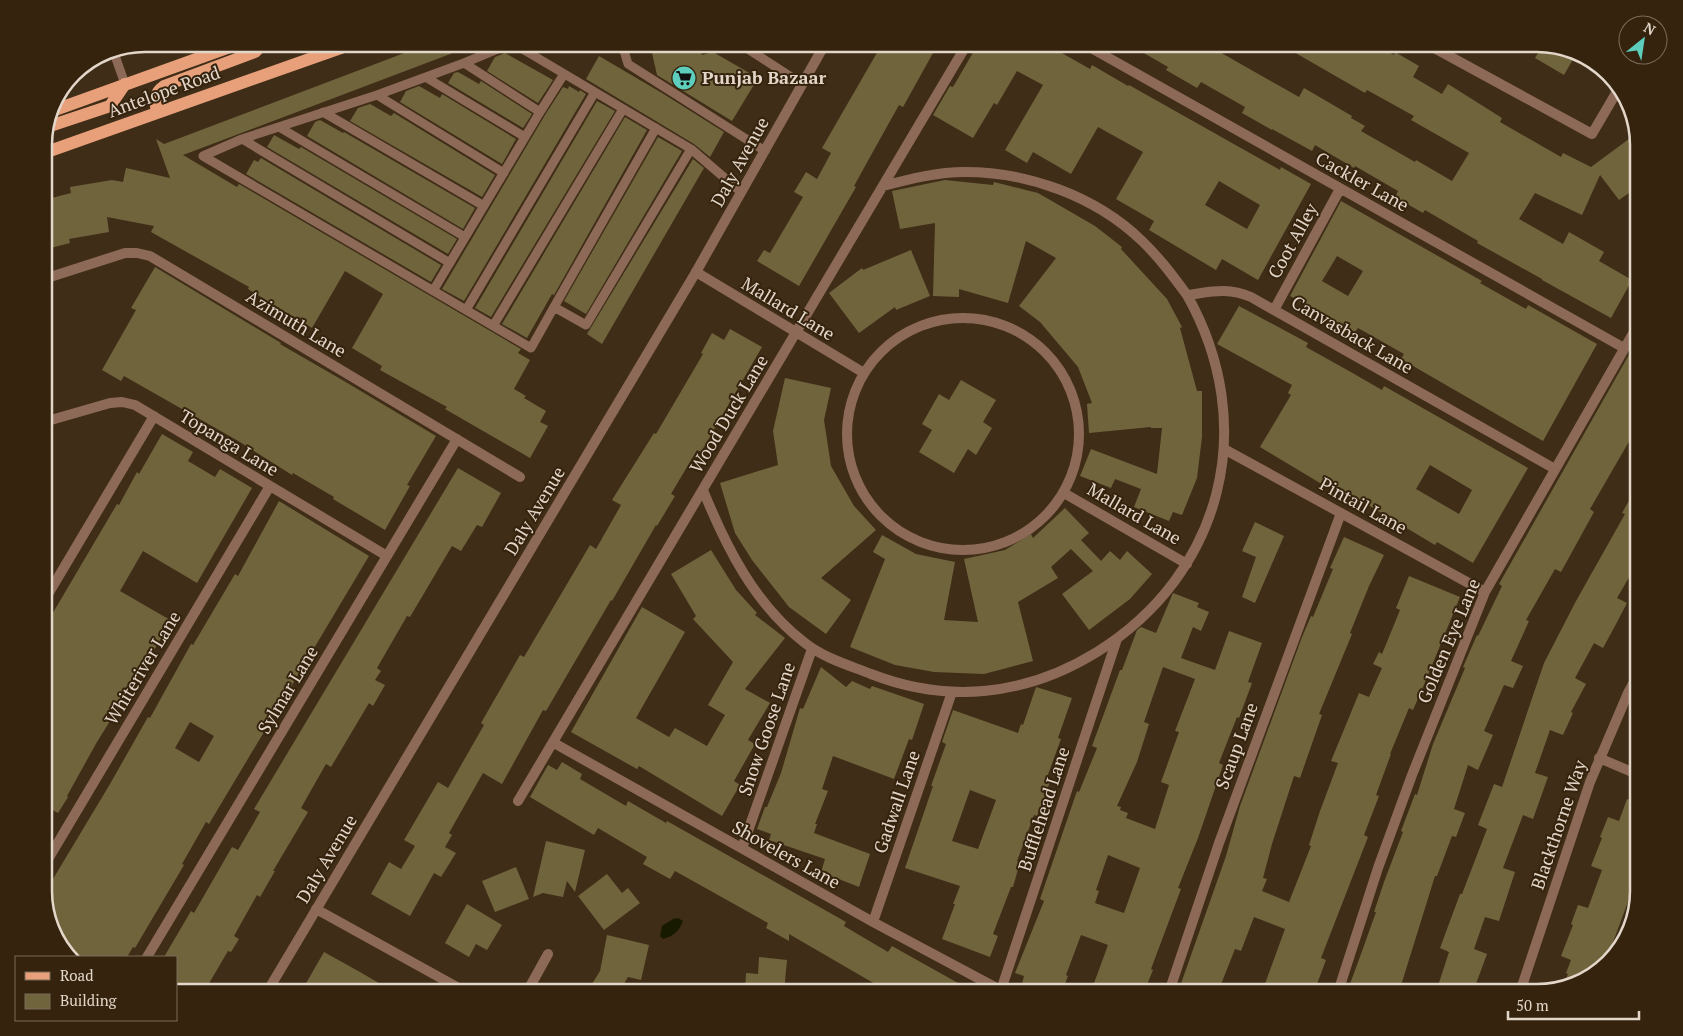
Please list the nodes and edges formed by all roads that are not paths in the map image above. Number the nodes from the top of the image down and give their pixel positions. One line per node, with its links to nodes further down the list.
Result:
1 (215, 52): 16 (main road, Antelope Road)
2 (255, 52): 25 (main road)
3 (330, 52): 25 (main road, Antelope Road)
4 (492, 52): 13 (lane)
5 (526, 52): 14 (lane)
6 (624, 52): 33 (lane)
7 (752, 52): 17 (lane)
8 (820, 52): 17 (street, Daly Avenue)
9 (962, 52): 35 (street, Wood Duck Lane)
10 (1098, 52): 36 (street, Cackler Lane)
11 (1442, 52): 19 (street)
12 (116, 58): 16 (lane)
13 (464, 63): 15 (lane); 24 (lane)
14 (564, 74): 18 (lane); 24 (lane)
15 (427, 78): 20 (lane); 29 (lane)
16 (125, 84): 21 (main road, Antelope Road); 26 (main road)
17 (802, 84): 33 (street, Daly Avenue)
18 (595, 92): 22 (lane); 46 (lane)
19 (1615, 94)
20 (377, 96): 23 (lane); 34 (lane)
21 (61, 108)
22 (623, 109): 28 (lane); 48 (lane)
23 (323, 112): 27 (lane); 38 (lane)
24 (540, 112): 29 (lane)
25 (157, 114): 32 (main road, Antelope Road)
26 (55, 124)
27 (279, 127): 30 (lane); 39 (lane)
28 (656, 128): 31 (lane); 45 (lane)
29 (525, 137): 34 (lane)
30 (242, 139): 40 (lane); 43 (lane)
31 (691, 149): 37 (lane); 45 (lane)
32 (53, 151)
33 (765, 151): 37 (street, Daly Avenue)
34 (504, 173): 38 (lane)
35 (883, 186): 44 (street); 49 (street, Wood Duck Lane)
36 (1340, 189): 47 (street, Coot Alley); 51 (street, Cackler Lane)
37 (741, 192): 41 (street, Daly Avenue)
38 (484, 206): 39 (lane)
39 (465, 237): 40 (lane)
40 (450, 263): 43 (lane)
41 (696, 272): 49 (street, Mallard Lane); 77 (street, Daly Avenue)
42 (53, 276): 55 (street, Azimuth Lane)
43 (433, 292): 46 (lane)
44 (1187, 295): 47 (street, Canvasback Lane); 56 (street)
45 (554, 307): 48 (lane)
46 (466, 310): 48 (lane)
47 (1274, 310): 57 (street, Canvasback Lane)
48 (493, 326)
49 (796, 334): 52 (street, Mallard Lane); 60 (street, Wood Duck Lane)
50 (1630, 338): 51 (street, Golden Eye Lane)
51 (1624, 348): 57 (street, Golden Eye Lane)
52 (864, 372): 61 (street, Mallard Lane); 61 (street, Mallard Lane)
53 (154, 416): 54 (street, Topanga Lane); 59 (street, Topanga Lane); 65 (street)
54 (53, 419)
55 (457, 439): 58 (street, Azimuth Lane); 63 (street, Sylmar Lane)
56 (1224, 449): 62 (street, Pintail Lane); 64 (street)
57 (1555, 469): 66 (street, Golden Eye Lane)
58 (520, 477)
59 (270, 486): 63 (street, Topanga Lane); 76 (street, Whiteriver Lane)
60 (703, 490): 68 (street); 71 (street, Wood Duck Lane)
61 (1064, 493): 64 (street, Mallard Lane)
62 (1341, 512): 66 (street, Pintail Lane); 86 (street, Scaup Lane)
63 (387, 556): 80 (street, Sylmar Lane)
64 (1187, 564): 67 (street)
65 (53, 586)
66 (1486, 592): 87 (street, Golden Eye Lane)
67 (1117, 639): 70 (street); 85 (street, Bufflehead Lane)
68 (812, 649): 70 (street); 75 (street, Snow Goose Lane)
69 (1630, 689): 72 (street, Blackthorne Way)
70 (952, 692): 78 (street, Gadwall Lane)
71 (554, 743): 74 (street, Wood Duck Lane); 75 (street, Shovelers Lane)
72 (1599, 758): 73 (street); 88 (street, Blackthorne Way)
73 (1630, 771)
74 (518, 801)
75 (742, 848): 78 (street, Shovelers Lane)
76 (53, 849)
77 (316, 909): 81 (street, Daly Avenue); 82 (street)
78 (873, 922): 84 (street, Shovelers Lane)
79 (548, 954): 83 (street)
80 (148, 956)
81 (272, 984)
82 (452, 984)
83 (531, 984)
84 (989, 984)
85 (1004, 984)
86 (1172, 984)
87 (1341, 984)
88 (1523, 984)

